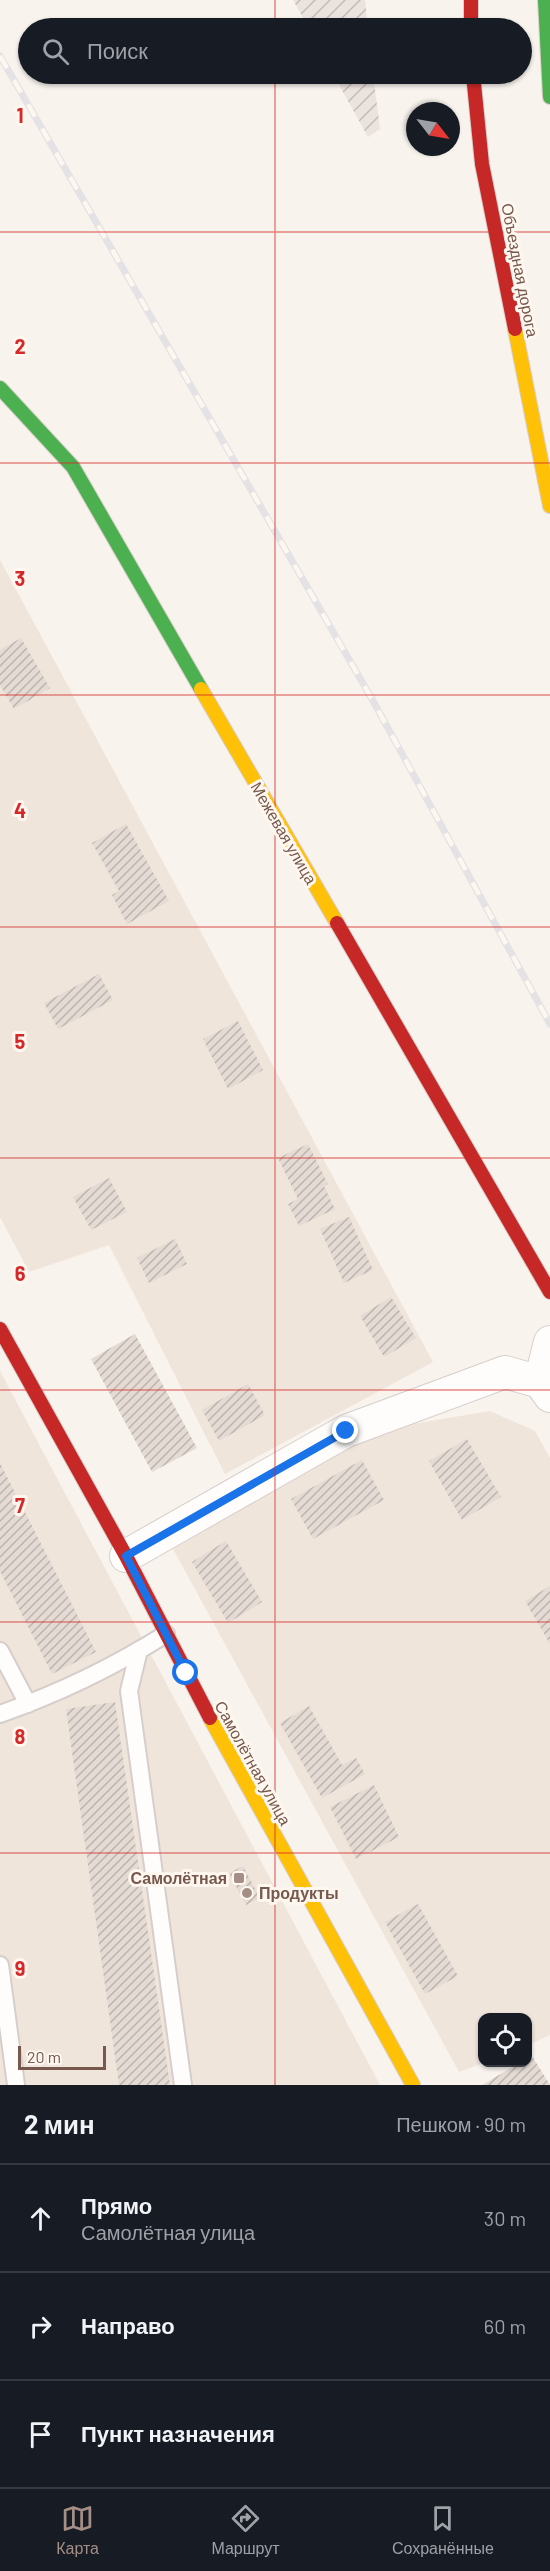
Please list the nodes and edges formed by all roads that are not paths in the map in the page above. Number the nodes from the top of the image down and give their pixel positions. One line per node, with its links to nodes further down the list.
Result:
1 (471, 0): 3 (main road)
2 (545, 0): 5 (main road)
3 (471, 18)
4 (474, 84): 7 (main road, Объездная дорога)
5 (550, 97)
6 (0, 388): 8 (main road, Межевая улица)
7 (550, 506)
8 (550, 1292)
9 (0, 1329): 12 (main road, Самолётная улица)
10 (550, 1342): 11 (street)
11 (545, 1389): 12 (street)
12 (126, 1556): 13 (main road, Самолётная улица)
13 (166, 1634): 14 (lane); 21 (main road, Самолётная улица)
14 (139, 1650): 16 (lane); 20 (lane)
15 (0, 1651): 16 (lane)
16 (28, 1704): 17 (lane)
17 (0, 1714)
18 (0, 1965): 19 (lane)
19 (15, 2085)
20 (183, 2085)
21 (413, 2085)

